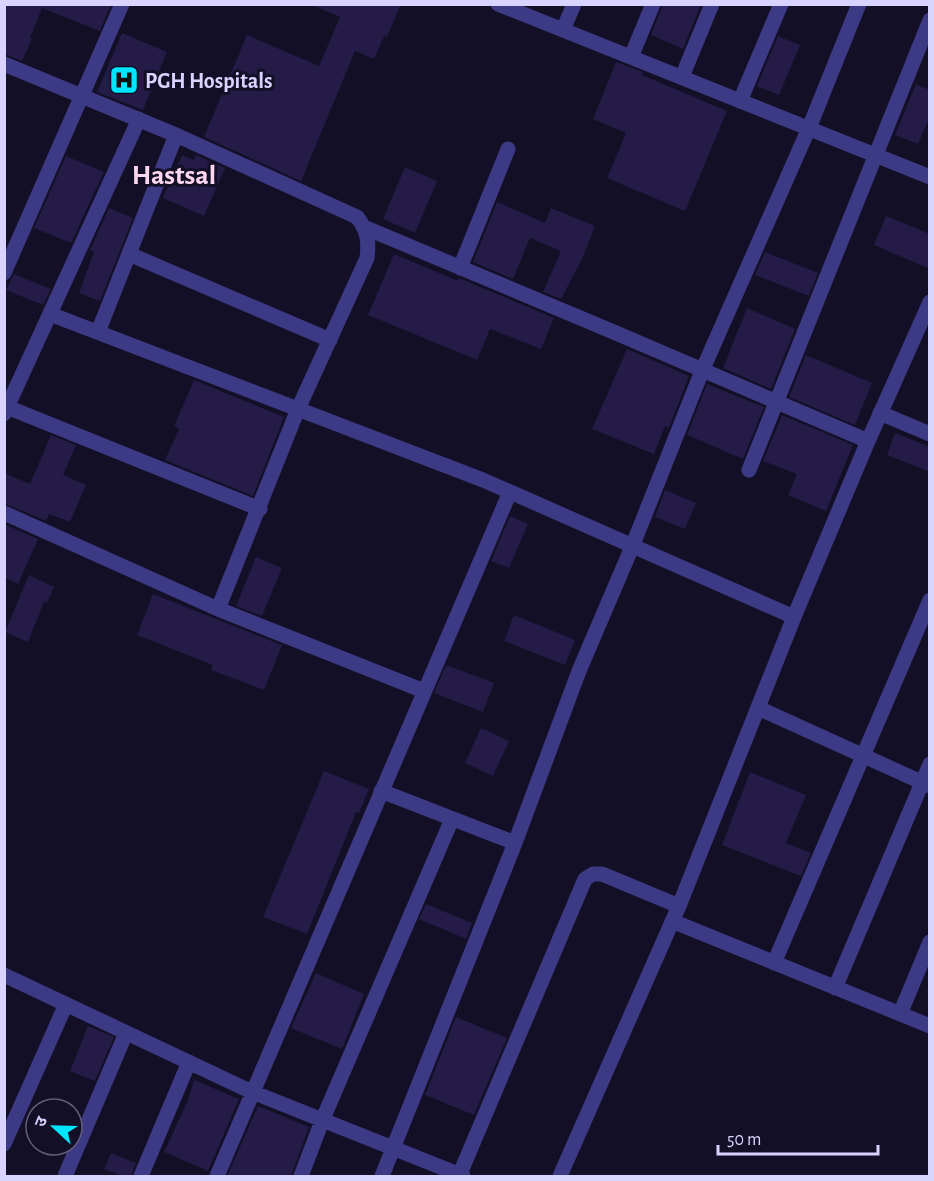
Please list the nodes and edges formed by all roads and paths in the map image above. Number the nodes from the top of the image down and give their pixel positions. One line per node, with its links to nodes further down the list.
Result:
1 (122, 4): 13 (street)
2 (498, 4): 9 (street)
3 (574, 4): 9 (street)
4 (653, 4): 10 (street)
5 (712, 4): 12 (street)
6 (781, 4): 14 (street)
7 (859, 4): 16 (street)
8 (930, 20): 19 (street)
9 (563, 30): 10 (street)
10 (631, 57): 12 (street)
11 (4, 64): 13 (street)
12 (682, 77): 14 (street)
13 (83, 96): 15 (street); 24 (street)
14 (740, 101): 16 (street)
15 (139, 119): 17 (street); 26 (street)
16 (809, 128): 19 (street); 29 (street)
17 (176, 135): 21 (street); 22 (street)
18 (508, 149): 23 (street)
19 (876, 155): 20 (street); 30 (street)
20 (930, 177)
21 (366, 228): 23 (street); 28 (street)
22 (129, 254): 27 (street); 28 (street)
23 (460, 268): 29 (street)
24 (4, 273)
25 (930, 302): 33 (street)
26 (50, 314): 27 (street); 32 (street)
27 (98, 332): 31 (street)
28 (330, 340): 31 (street)
29 (702, 371): 30 (street); 40 (street)
30 (776, 401): 35 (street); 36 (street)
31 (298, 409): 37 (street); 38 (street)
32 (6, 410): 38 (street)
33 (880, 412): 34 (street); 35 (street)
34 (930, 434)
35 (868, 441): 43 (street)
36 (749, 470)
37 (510, 492): 40 (street); 44 (street)
38 (260, 509): 42 (street)
39 (4, 513): 42 (street)
40 (632, 547): 43 (street); 51 (street)
41 (930, 600): 46 (street)
42 (218, 609): 44 (street)
43 (794, 617): 45 (street)
44 (424, 691): 49 (street)
45 (758, 708): 46 (street); 52 (street)
46 (862, 756): 48 (street); 55 (street)
47 (930, 764): 48 (street)
48 (926, 785): 57 (street)
49 (381, 791): 50 (street); 63 (street)
50 (452, 819): 51 (street); 64 (street)
51 (515, 843): 66 (street)
52 (679, 906): 53 (street); 72 (street)
53 (672, 921): 55 (street); 73 (street)
54 (930, 942): 59 (street)
55 (774, 963): 57 (street)
56 (4, 975): 58 (street)
57 (835, 988): 59 (street)
58 (66, 1004): 61 (street); 65 (street)
59 (900, 1014): 60 (street)
60 (930, 1026)
61 (126, 1033): 62 (street); 67 (street)
62 (189, 1062): 63 (street); 68 (street)
63 (252, 1092): 64 (street); 69 (street)
64 (322, 1121): 66 (street); 70 (street)
65 (4, 1144)
66 (394, 1150): 71 (street); 72 (street)
67 (65, 1176)
68 (141, 1176)
69 (217, 1176)
70 (301, 1176)
71 (382, 1176)
72 (461, 1176)
73 (560, 1176)

